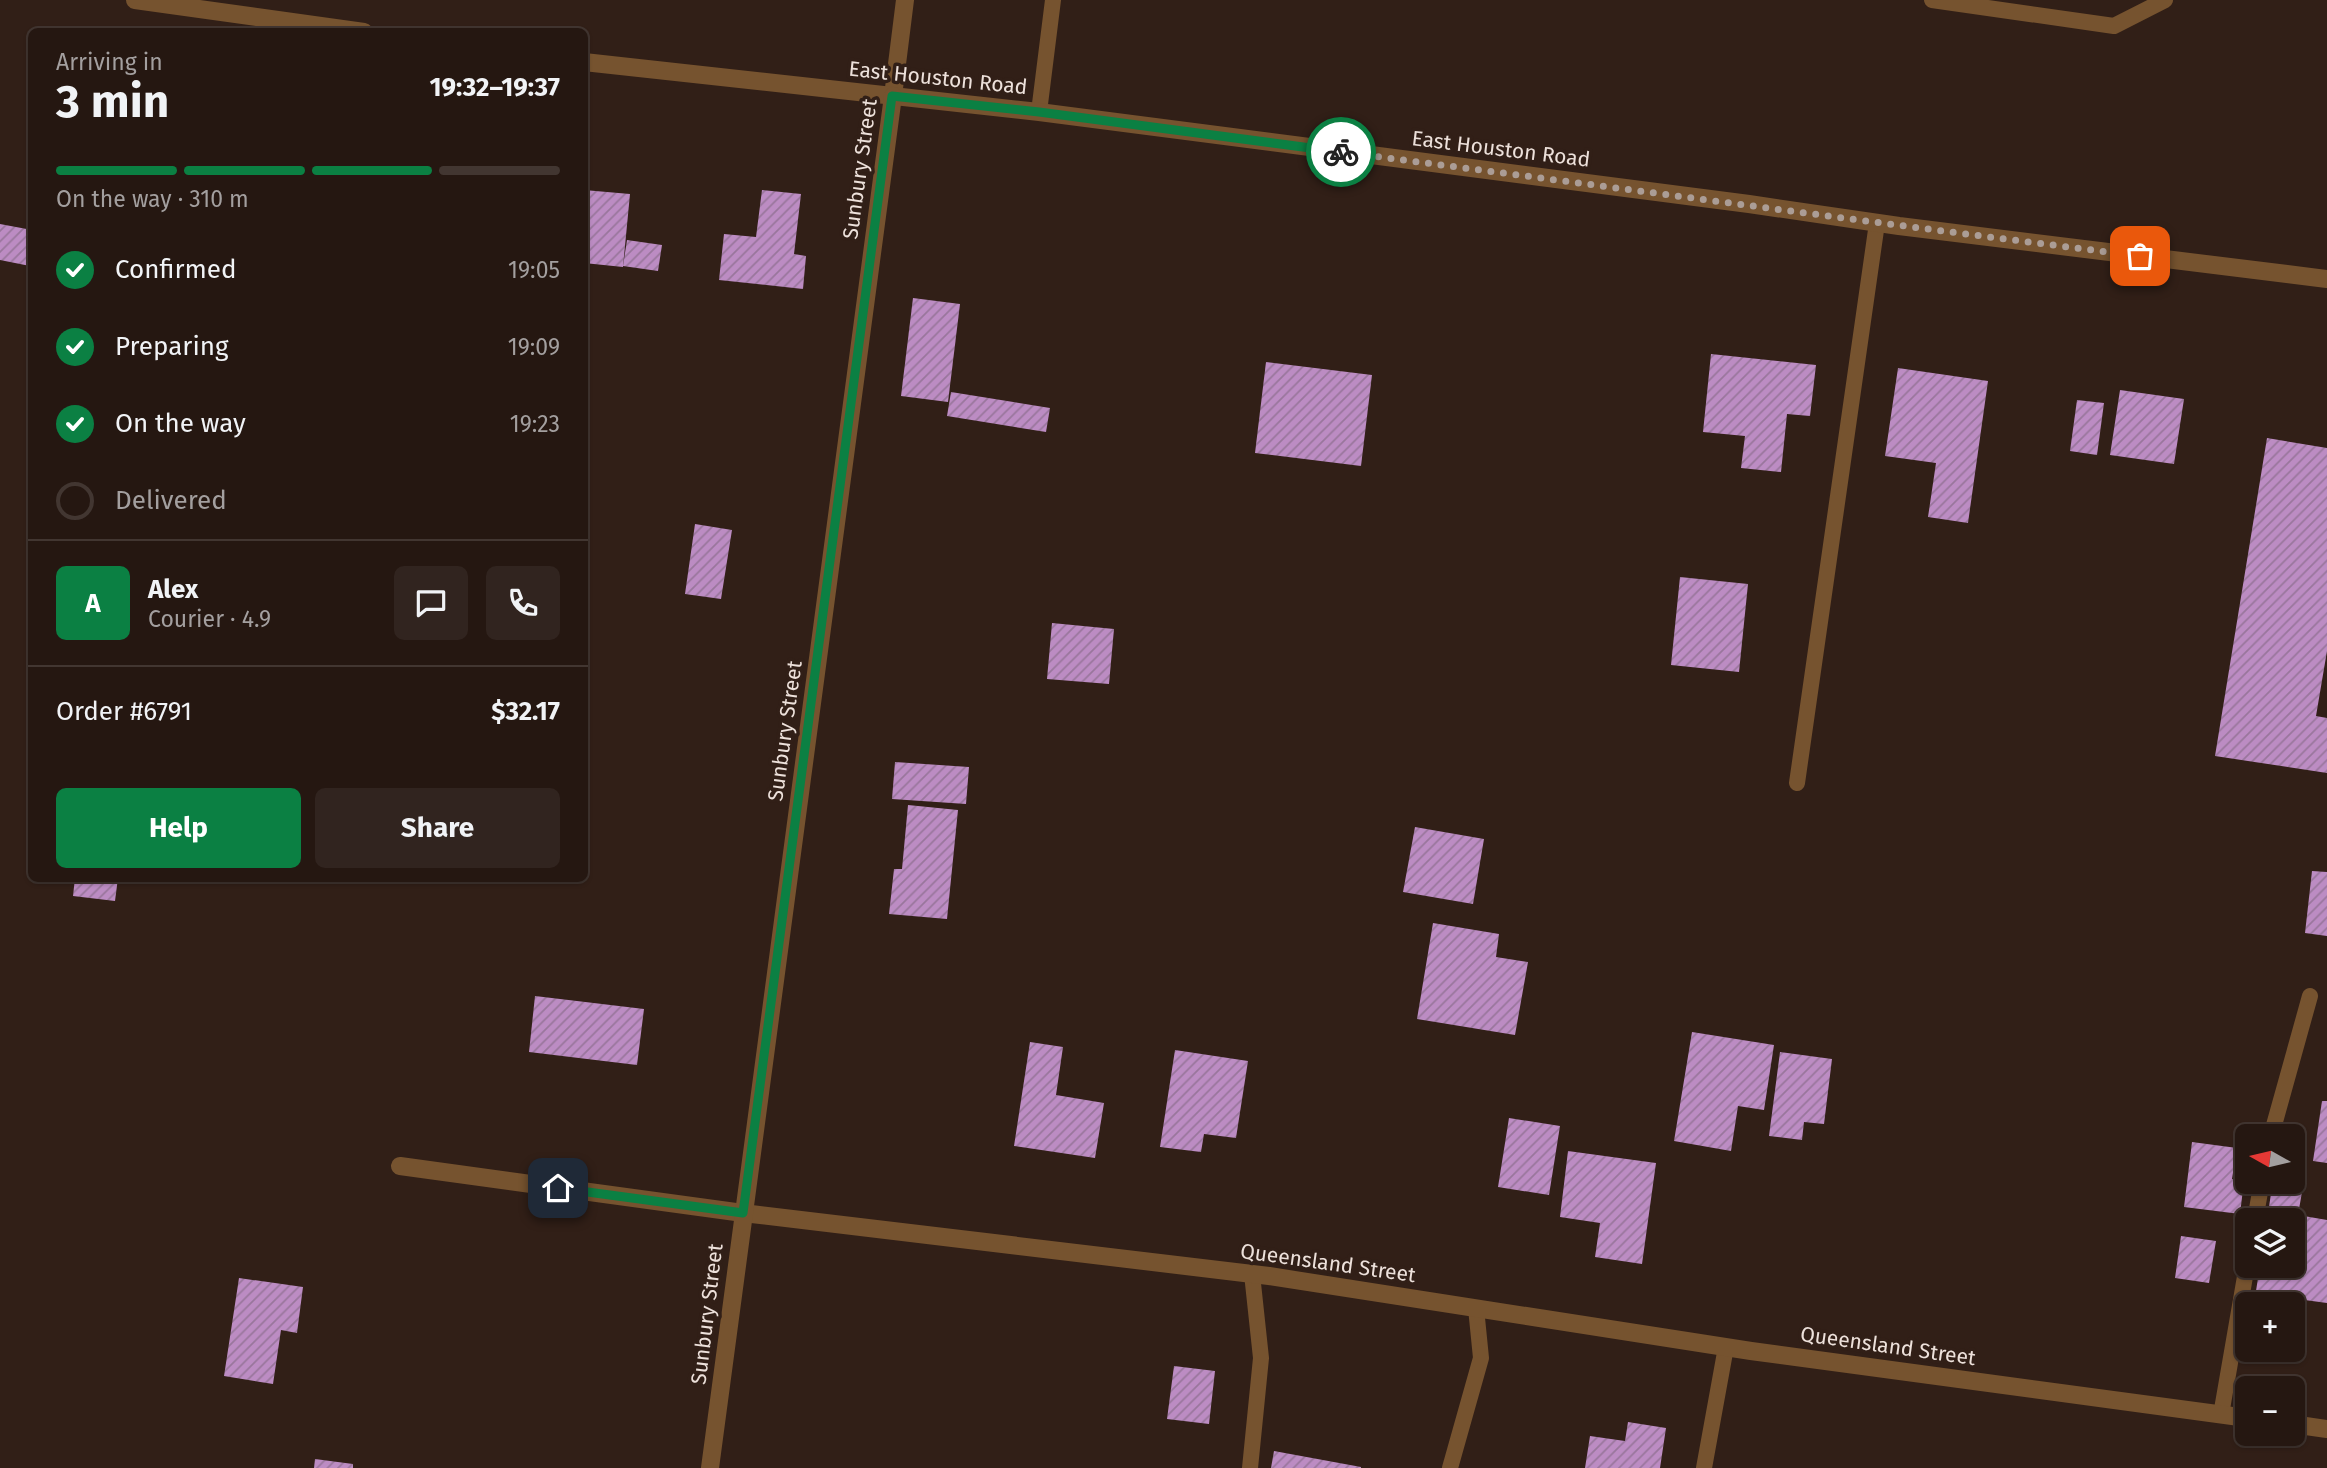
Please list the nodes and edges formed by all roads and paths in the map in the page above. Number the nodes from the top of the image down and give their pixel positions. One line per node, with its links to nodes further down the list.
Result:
1 (135, 0): 6 (street)
2 (905, 0): 8 (street, Sunbury Street)
3 (1053, 0): 9 (lane)
4 (1932, 0): 5 (lane)
5 (2165, 0)
6 (335, 28)
7 (588, 62): 8 (street, East Houston Road)
8 (892, 96): 9 (street, East Houston Road); 16 (street, Sunbury Street)
9 (1039, 112): 10 (street, East Houston Road)
10 (1877, 223): 11 (street, East Houston Road); 12 (lane)
11 (2327, 279)
12 (1797, 783)
13 (2310, 996): 14 (lane)
14 (2274, 1124)
15 (400, 1166): 16 (street, Queensland Street)
16 (743, 1213): 17 (street, Queensland Street); 25 (street, Sunbury Street)
17 (1252, 1274): 19 (street, Queensland Street); 26 (lane)
18 (2245, 1278): 21 (lane)
19 (1476, 1308): 20 (street, Queensland Street); 27 (lane)
20 (1726, 1347): 21 (street, Queensland Street); 28 (lane)
21 (2221, 1415): 22 (street, Queensland Street)
22 (2235, 1417)
23 (2305, 1426): 24 (street)
24 (2327, 1429)
25 (710, 1468)
26 (1250, 1468)
27 (1450, 1468)
28 (1704, 1468)

